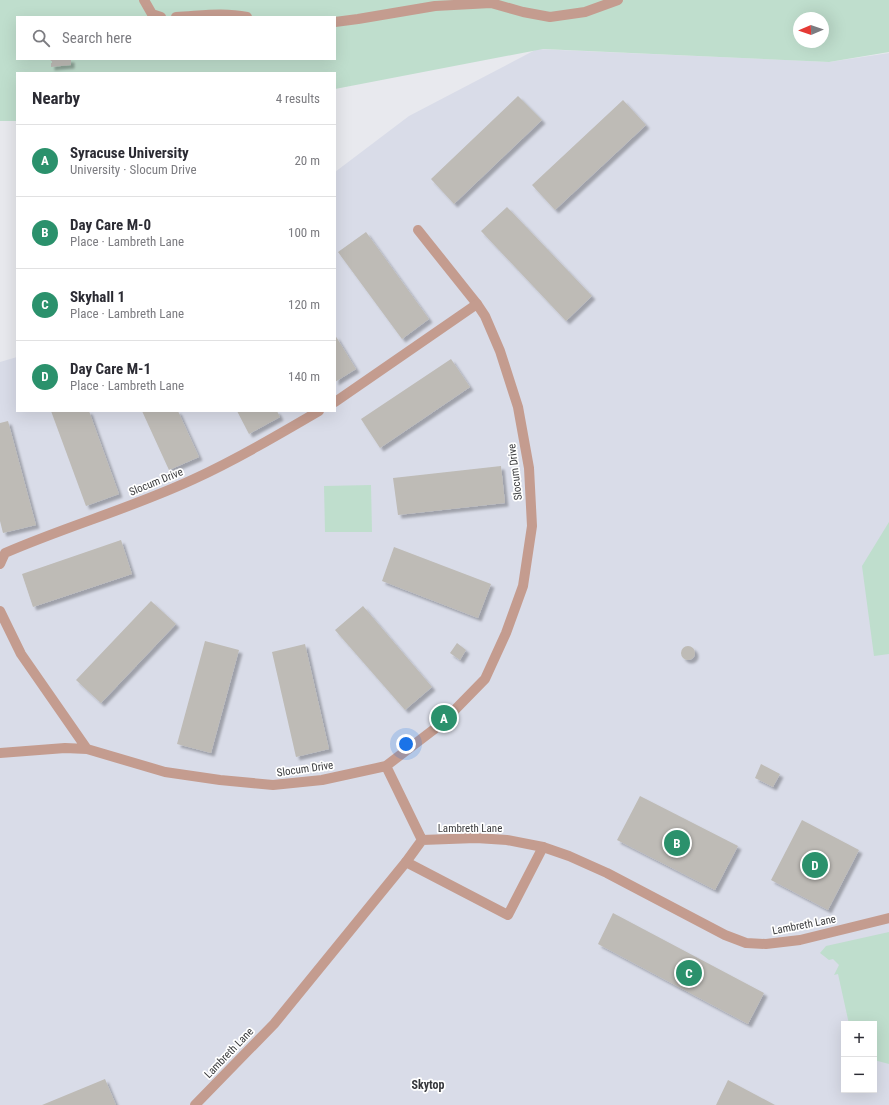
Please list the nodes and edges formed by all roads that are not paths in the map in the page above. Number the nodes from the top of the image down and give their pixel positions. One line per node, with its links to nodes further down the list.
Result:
1 (144, 0): 3 (street)
2 (618, 0): 6 (street)
3 (158, 16)
4 (196, 16): 5 (street)
5 (242, 16)
6 (336, 22)
7 (418, 230): 8 (street, Slocum Drive)
8 (477, 304): 9 (street); 15 (street, Slocum Drive)
9 (336, 401)
10 (317, 412): 11 (street, Slocum Drive)
11 (0, 564)
12 (0, 611): 13 (street)
13 (87, 749): 14 (street, Slocum Drive); 15 (street, Slocum Drive)
14 (0, 754)
15 (386, 766): 16 (street)
16 (422, 840): 17 (street, Lambreth Lane); 18 (street, Lambreth Lane)
17 (543, 847): 18 (street); 19 (street, Lambreth Lane)
18 (406, 862): 20 (street, Lambreth Lane)
19 (889, 918)
20 (195, 1105)

